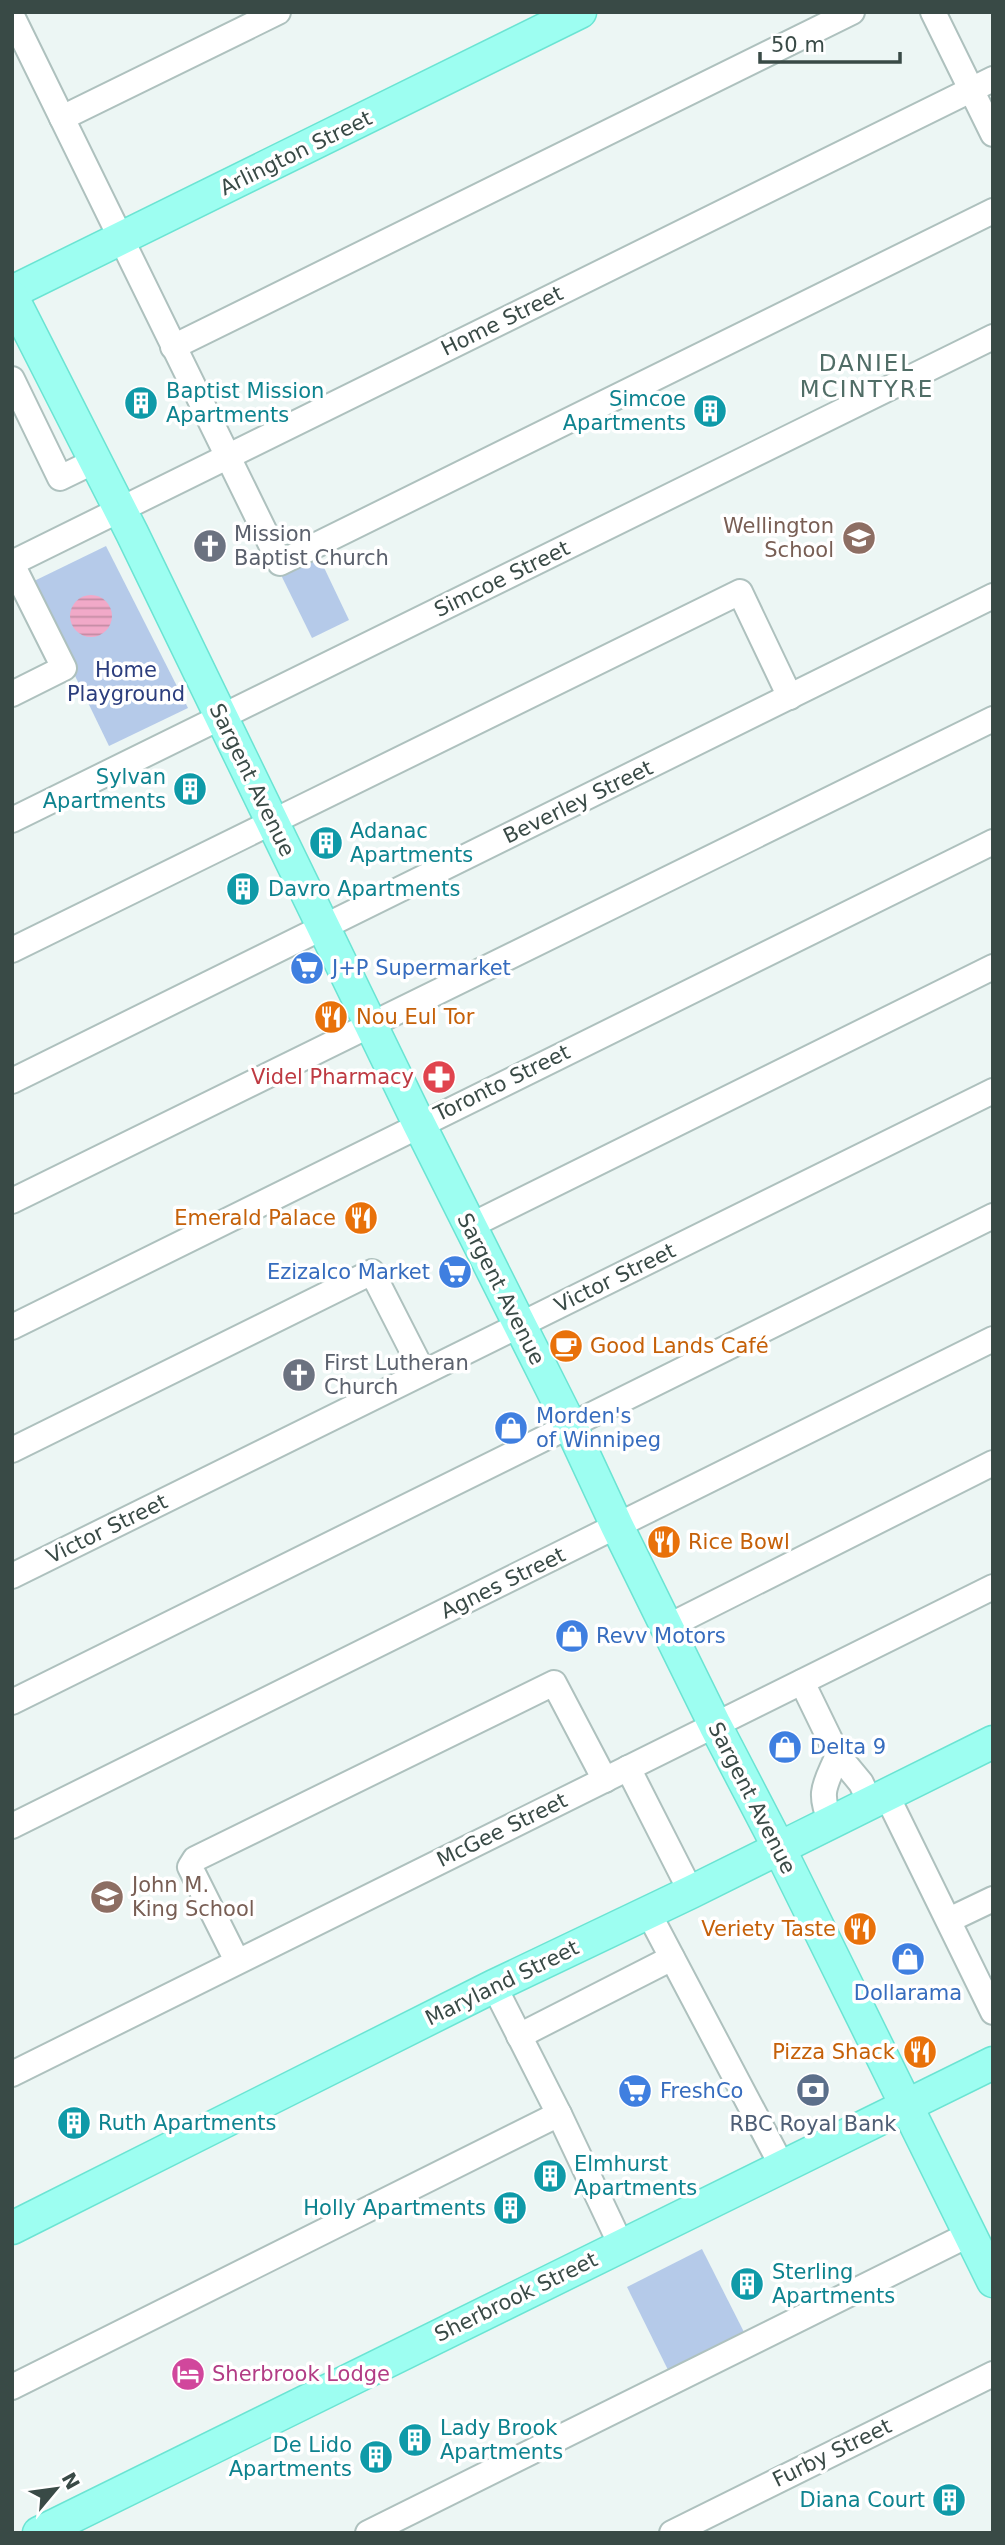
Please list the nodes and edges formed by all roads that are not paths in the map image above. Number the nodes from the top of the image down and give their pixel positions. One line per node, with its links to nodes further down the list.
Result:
1 (278, 12): 7 (street)
2 (580, 12): 10 (main road, Arlington Street)
3 (852, 12): 14 (street)
4 (933, 12): 6 (street)
5 (12, 16): 7 (street)
6 (982, 85): 8 (street); 16 (street, Home Street)
7 (62, 118): 10 (street)
8 (993, 134)
9 (993, 211): 16 (street)
10 (121, 240): 11 (main road, Arlington Street); 14 (street)
11 (12, 294): 13 (main road, Sargent Avenue)
12 (993, 337): 23 (street, Simcoe Street)
13 (23, 343): 17 (main road, Sargent Avenue)
14 (173, 347): 16 (street)
15 (12, 379): 17 (street)
16 (228, 457): 18 (street, Home Street)
17 (95, 461): 18 (main road, Sargent Avenue)
18 (120, 510): 19 (street, Home Street); 23 (main road, Sargent Avenue)
19 (12, 564): 21 (street)
20 (993, 596): 22 (street, Beverley Street)
21 (12, 694)
22 (790, 697): 26 (street); 28 (street, Beverley Street)
23 (222, 716): 25 (street, Simcoe Street); 26 (main road, Sargent Avenue)
24 (993, 719): 31 (street)
25 (12, 820)
26 (272, 821): 28 (main road, Sargent Avenue); 29 (street)
27 (993, 842): 34 (street, Toronto Street)
28 (324, 927): 31 (main road, Sargent Avenue); 32 (street, Beverley Street)
29 (12, 950)
30 (993, 967): 37 (street)
31 (370, 1024): 34 (main road, Sargent Avenue); 35 (street)
32 (12, 1081)
33 (993, 1091): 38 (street, Victor Street)
34 (419, 1124): 37 (main road, Sargent Avenue); 39 (street, Toronto Street)
35 (12, 1201)
36 (993, 1216): 42 (street)
37 (470, 1226): 38 (main road, Sargent Avenue)
38 (519, 1325): 41 (street, Victor Street); 42 (main road, Sargent Avenue)
39 (12, 1327)
40 (993, 1339): 45 (street, Agnes Street)
41 (423, 1372): 43 (street); 46 (street, Victor Street)
42 (570, 1425): 45 (main road, Sargent Avenue); 50 (street)
43 (12, 1450)
44 (993, 1464): 48 (street)
45 (617, 1526): 48 (main road, Sargent Avenue); 58 (street, Agnes Street)
46 (12, 1576)
47 (993, 1587): 49 (street, McGee Street)
48 (667, 1626): 51 (main road, Sargent Avenue)
49 (802, 1682): 51 (street, McGee Street); 53 (street)
50 (12, 1702)
51 (715, 1725): 54 (street, McGee Street); 59 (main road, Sargent Avenue)
52 (993, 1742): 56 (main road, Maryland Street)
53 (838, 1755): 56 (street); 57 (street)
54 (628, 1768): 55 (street, McGee Street); 60 (street)
55 (605, 1780): 65 (street, McGee Street); 65 (street)
56 (878, 1798): 57 (main road, Maryland Street); 63 (street)
57 (831, 1822): 59 (main road, Maryland Street)
58 (12, 1826)
59 (779, 1848): 60 (main road, Maryland Street); 71 (main road, Sargent Avenue)
60 (691, 1892): 62 (main road, Maryland Street)
61 (993, 1899): 63 (street)
62 (648, 1912): 64 (street); 66 (main road, Maryland Street)
63 (949, 1920): 67 (street)
64 (672, 1958): 68 (street); 73 (street)
65 (237, 1961): 70 (street, McGee Street)
66 (494, 1986): 68 (street); 74 (main road, Maryland Street)
67 (993, 2012)
68 (519, 2036): 72 (street)
69 (993, 2063): 71 (main road, Sherbrook Street)
70 (12, 2074)
71 (905, 2106): 73 (main road, Sherbrook Street); 75 (main road, Sargent Avenue)
72 (559, 2115): 76 (street); 79 (street)
73 (782, 2166): 76 (main road, Sherbrook Street)
74 (12, 2228)
75 (970, 2234): 77 (main road, Sargent Avenue); 81 (street)
76 (621, 2245): 80 (main road, Sherbrook Street)
77 (993, 2281)
78 (993, 2374): 82 (street, Furby Street)
79 (12, 2387)
80 (39, 2533)
81 (368, 2533)
82 (672, 2533)

